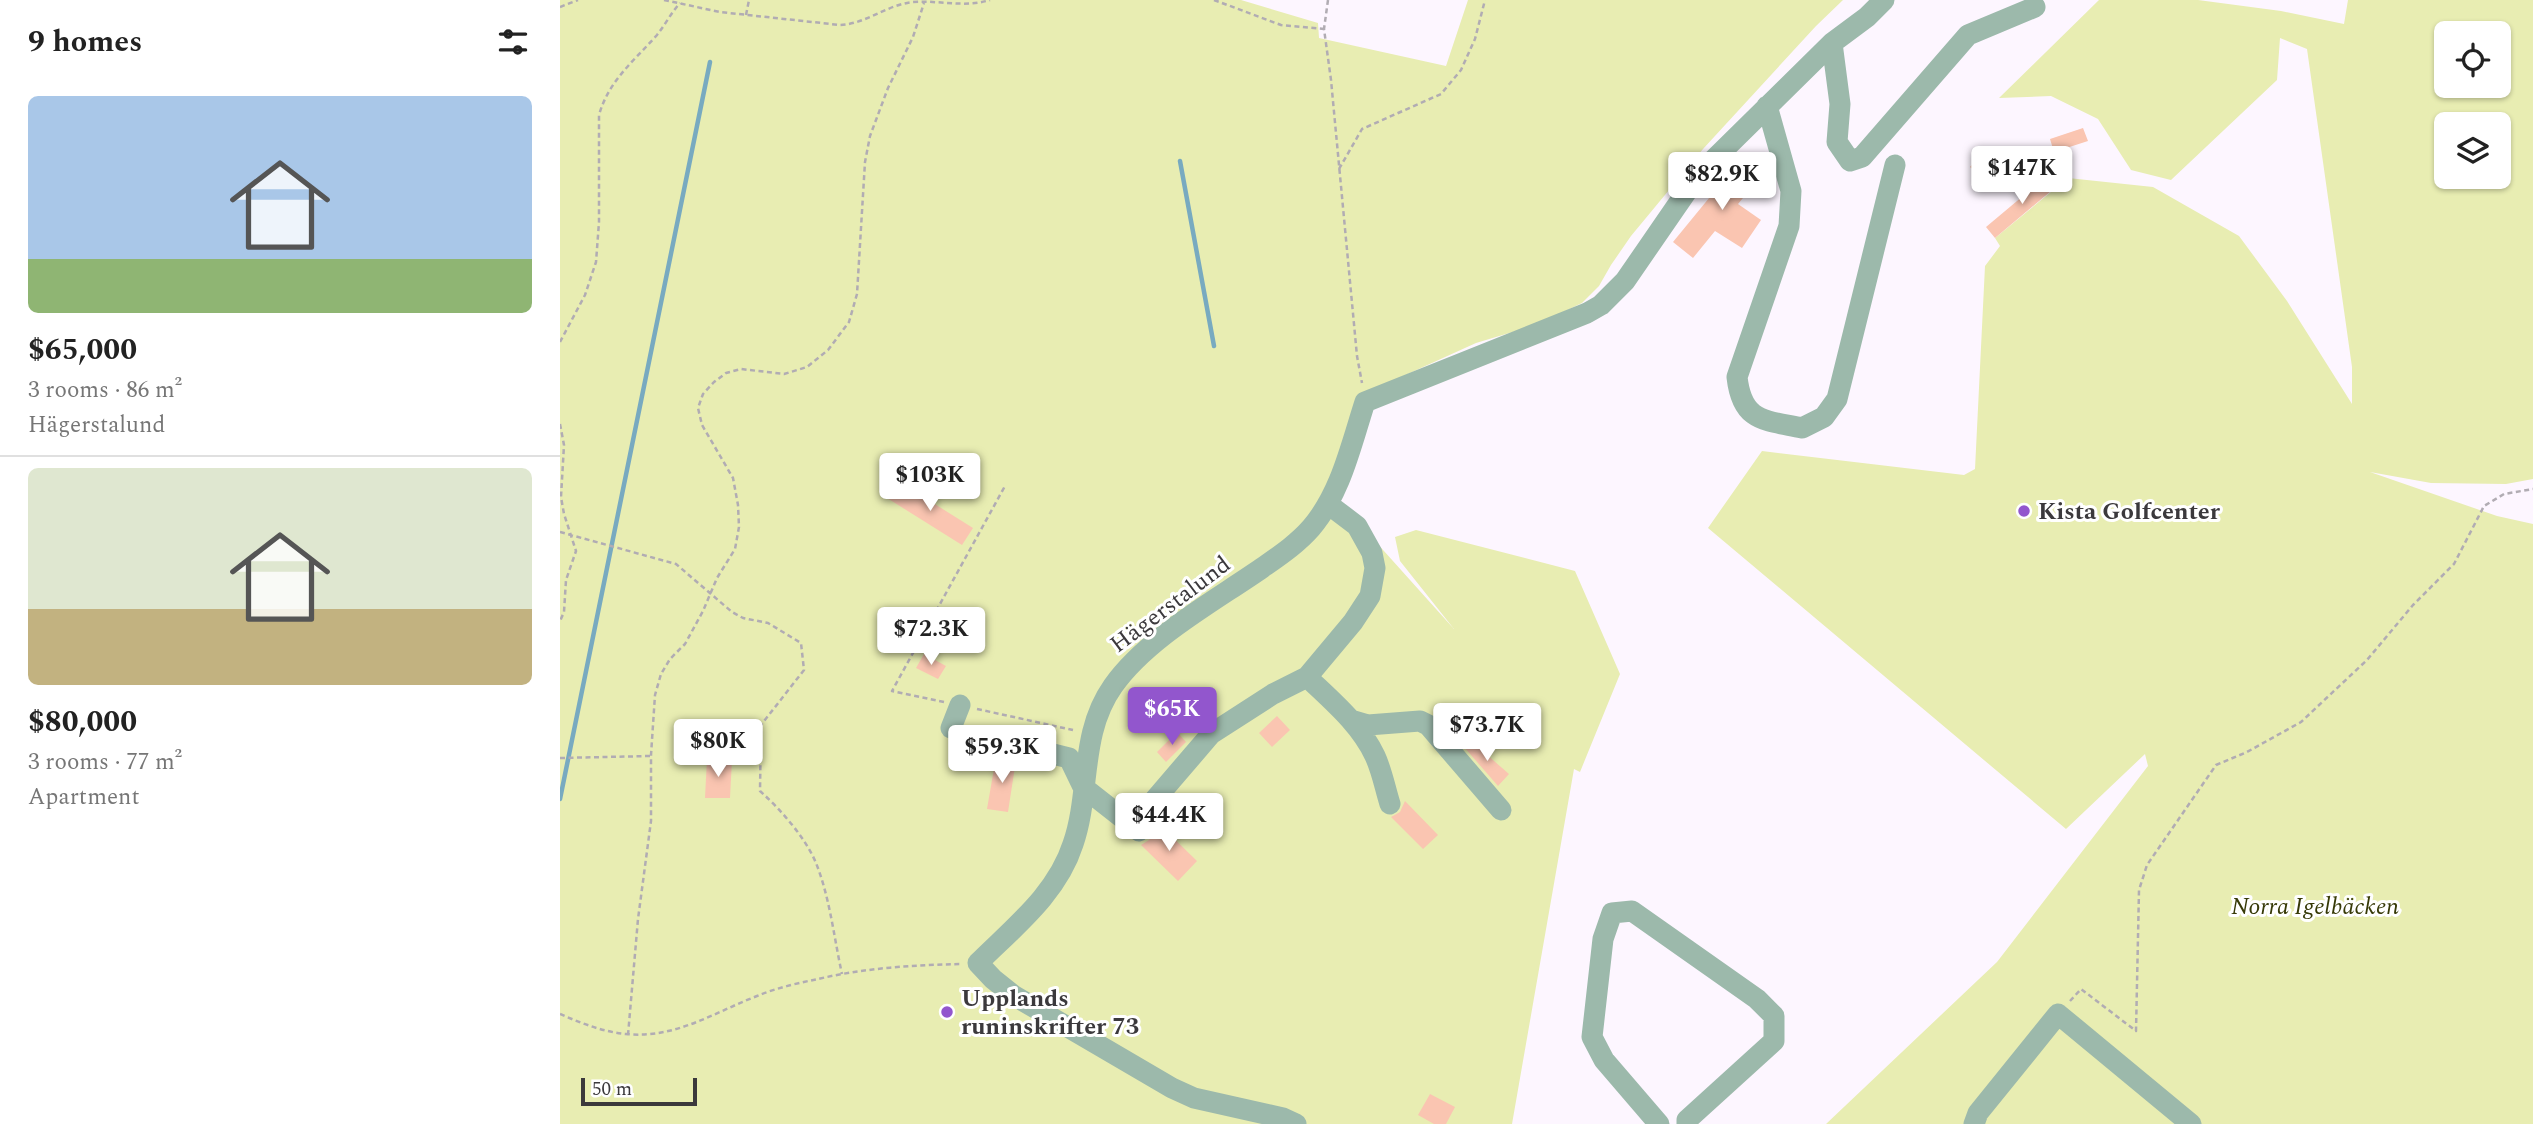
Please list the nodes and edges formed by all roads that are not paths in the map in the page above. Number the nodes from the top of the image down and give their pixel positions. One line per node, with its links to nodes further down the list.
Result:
1 (1884, 0): 3 (street)
2 (2035, 6): 3 (street)
3 (1832, 43): 4 (street)
4 (1767, 106): 5 (street); 6 (street, Hägerstalund)
5 (1895, 165)
6 (1328, 504): 7 (street); 12 (street, Hägerstalund)
7 (1307, 677): 9 (street); 12 (street)
8 (960, 705): 10 (street)
9 (1351, 720): 13 (street); 14 (street)
10 (951, 728)
11 (1021, 746): 12 (street)
12 (1083, 787): 15 (street, Hägerstalund)
13 (1390, 804)
14 (1501, 810)
15 (1296, 1124)
16 (1659, 1124): 17 (street)
17 (1687, 1124)
18 (1974, 1124): 19 (street)
19 (2191, 1124)

